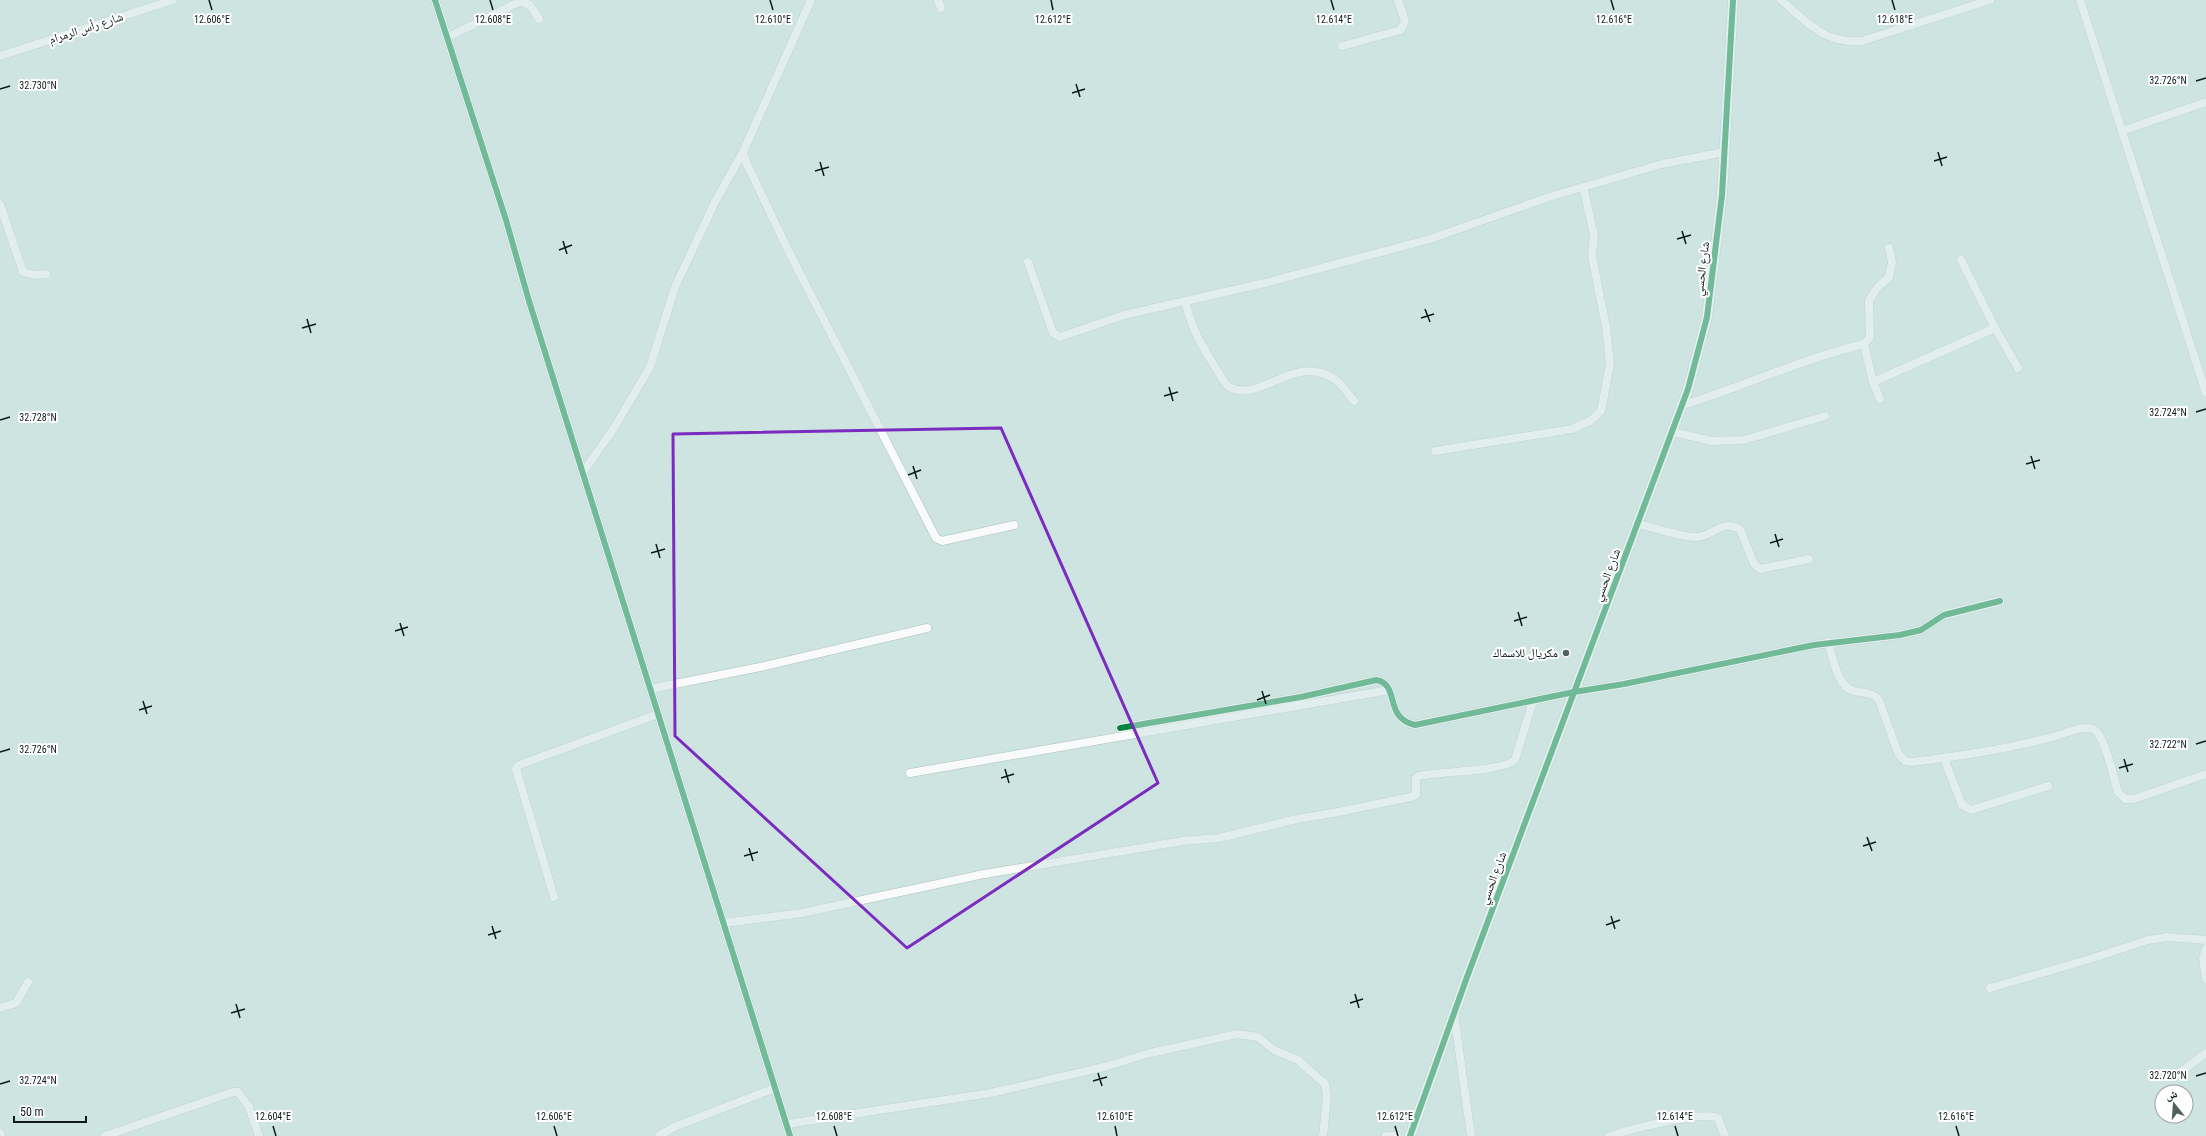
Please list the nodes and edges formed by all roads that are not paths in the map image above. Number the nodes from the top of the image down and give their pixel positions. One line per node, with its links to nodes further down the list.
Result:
1 (173, 0): 12 (street, شارع رأس الرمرام)
2 (435, 0): 10 (street)
3 (811, 0): 15 (street)
4 (1398, 0): 11 (street)
5 (1733, 0): 16 (street, شارع الحسي)
6 (1781, 0): 7 (street)
7 (1990, 0)
8 (2080, 0): 14 (street)
9 (539, 19): 10 (street)
10 (448, 36): 35 (street)
11 (1342, 46)
12 (0, 56)
13 (2206, 102): 14 (street)
14 (2122, 131): 28 (street)
15 (743, 152): 35 (street); 36 (street)
16 (1725, 152): 17 (street); 31 (street, شارع الحسي)
17 (1583, 186): 23 (street); 34 (street)
18 (0, 204): 22 (street)
19 (1889, 248): 25 (street)
20 (1961, 260): 24 (street)
21 (1028, 262): 23 (street)
22 (46, 274)
23 (1185, 302): 30 (street)
24 (1995, 328): 26 (street); 27 (street)
25 (1864, 344): 27 (street); 31 (street)
26 (2018, 368)
27 (1873, 382): 29 (street)
28 (2206, 393)
29 (1880, 399)
30 (1354, 402)
31 (1683, 405): 33 (street, شارع الحسي)
32 (1825, 416): 33 (street)
33 (1673, 432): 37 (street, شارع الحسي)
34 (1435, 451)
35 (584, 470): 42 (street)
36 (1014, 524)
37 (1638, 524): 38 (street); 44 (street, شارع الحسي)
38 (1809, 559)
39 (2000, 601): 41 (street)
40 (927, 628): 42 (street)
41 (1828, 642): 44 (street); 48 (street)
42 (650, 689): 46 (street)
43 (1389, 690): 45 (street); 47 (street); 49 (street)
44 (1574, 692): 45 (street); 60 (street, شارع الحسي)
45 (1533, 701): 53 (street)
46 (658, 714): 52 (street); 53 (street)
47 (1120, 728)
48 (1944, 758): 50 (street); 51 (street)
49 (910, 773)
50 (2206, 774)
51 (2048, 786)
52 (554, 897)
53 (724, 923): 63 (street)
54 (2206, 940): 58 (street)
55 (2206, 948): 56 (street)
56 (2206, 979)
57 (28, 982): 59 (street)
58 (1990, 988)
59 (0, 1008)
60 (1454, 1014): 72 (street, شارع الحسي); 73 (street)
61 (2206, 1053): 62 (street)
62 (2179, 1074)
63 (775, 1088): 64 (street); 67 (street)
64 (787, 1124): 68 (street); 69 (street)
65 (106, 1136): 66 (street)
66 (259, 1136)
67 (659, 1136)
68 (790, 1136)
69 (1323, 1136)
70 (1386, 1136): 71 (street)
71 (1397, 1136)
72 (1410, 1136)
73 (1471, 1136)
74 (1610, 1136): 75 (street)
75 (1725, 1136)

